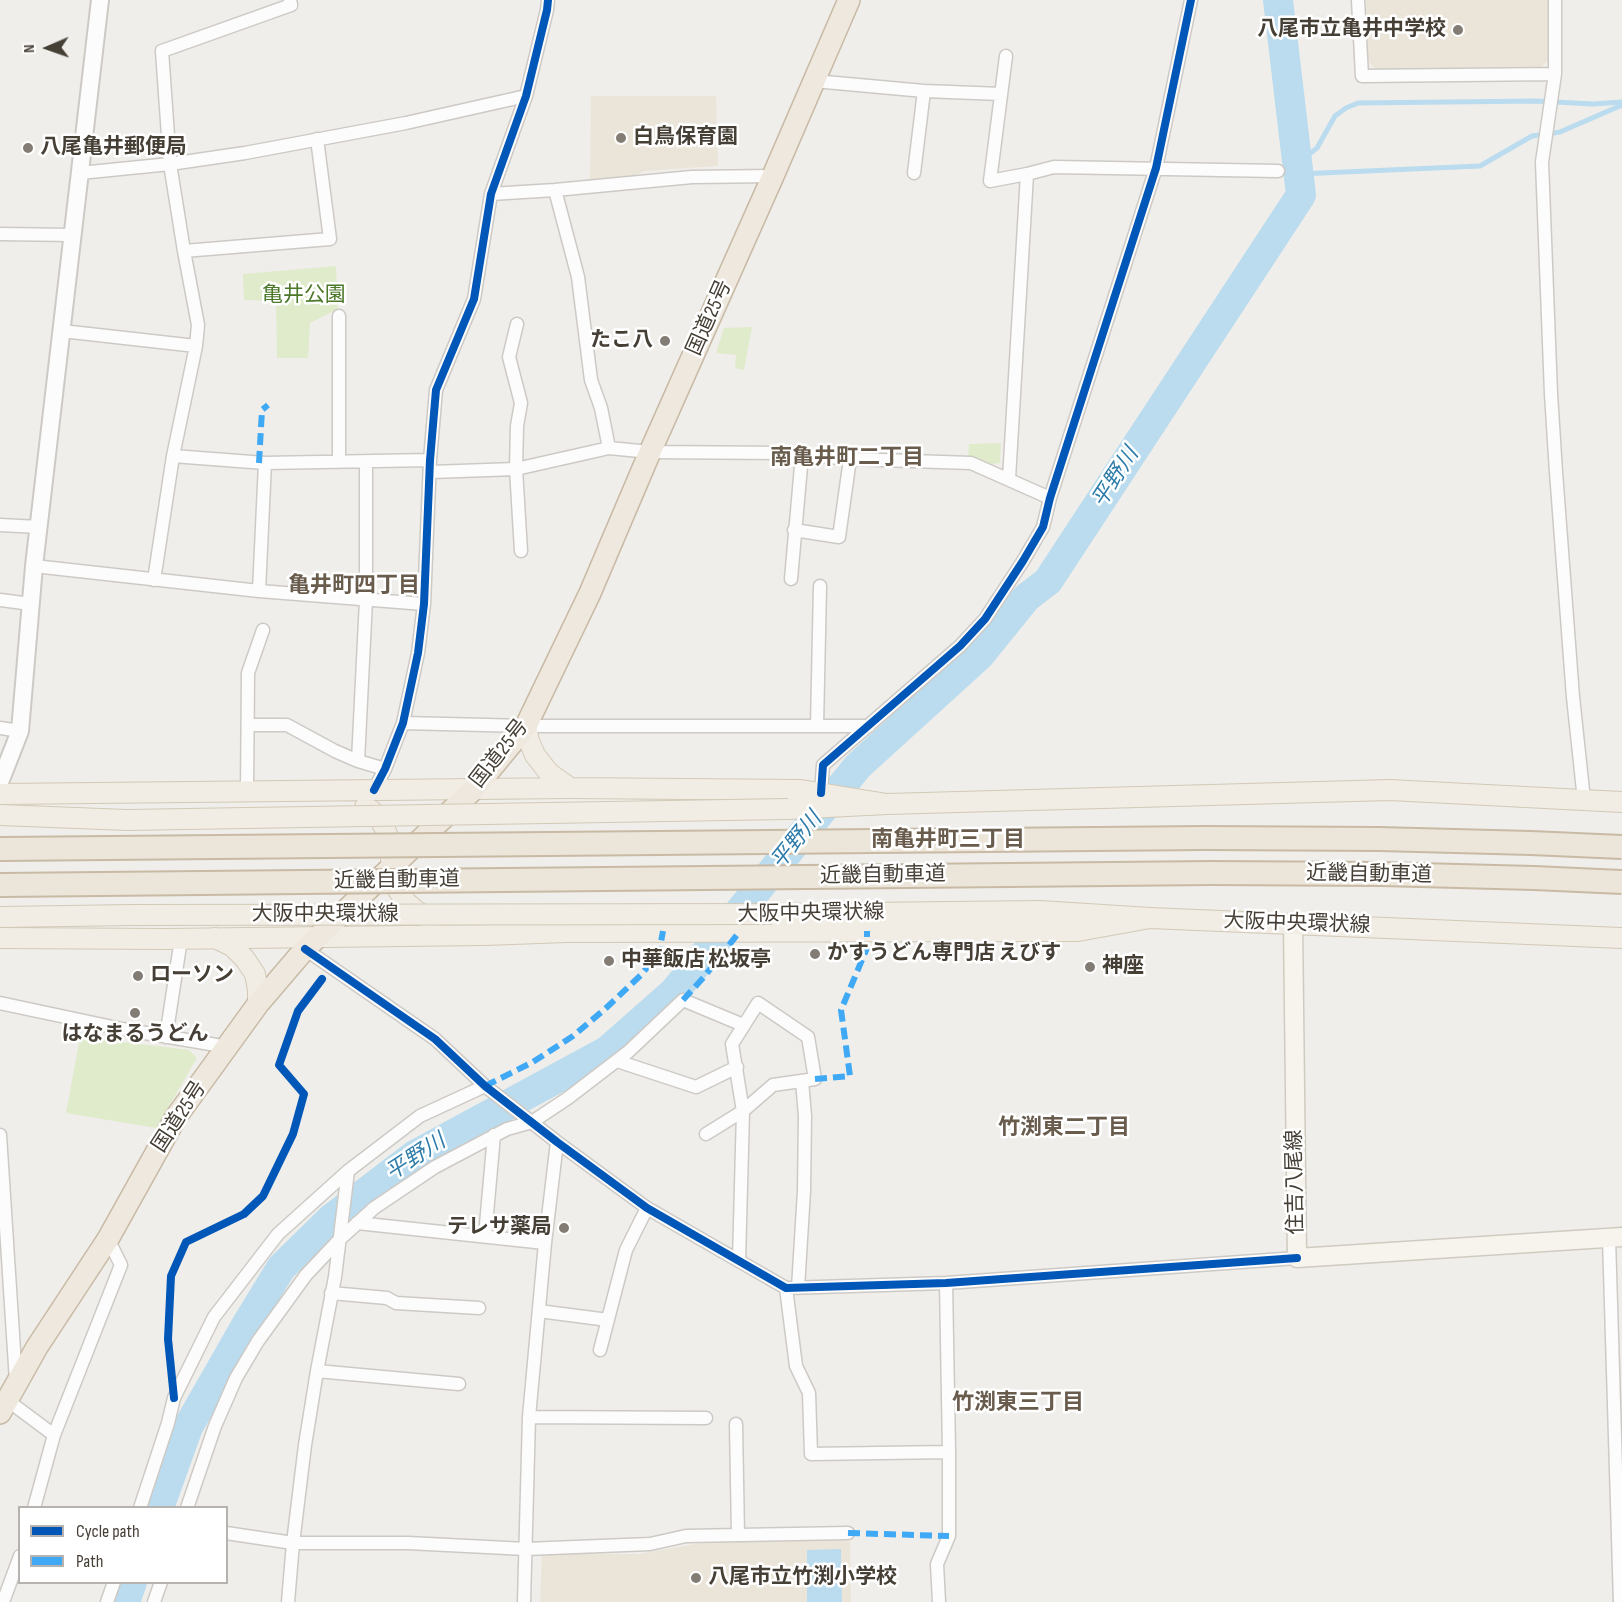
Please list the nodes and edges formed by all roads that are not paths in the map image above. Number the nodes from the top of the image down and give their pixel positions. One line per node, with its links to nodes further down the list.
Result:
1 (100, 0): 18 (street)
2 (290, 0): 15 (street)
3 (548, 0): 13 (street)
4 (849, 0): 10 (highway, 国道25号)
5 (1191, 0): 16 (street)
6 (1358, 0): 9 (street)
7 (1555, 0): 9 (street)
8 (1006, 56): 12 (street)
9 (1555, 74): 74 (street)
10 (814, 81): 11 (street); 21 (highway, 国道25号)
11 (924, 91): 12 (street); 19 (street)
12 (1001, 94): 20 (street)
13 (526, 96): 14 (street); 23 (street)
14 (317, 139): 15 (street); 26 (street)
15 (170, 164): 18 (street); 26 (street)
16 (1156, 168): 17 (street); 20 (street); 42 (street)
17 (1278, 171)
18 (80, 173): 25 (street)
19 (914, 173)
20 (1027, 174): 41 (street)
21 (773, 176): 22 (street); 32 (highway, 国道25号)
22 (555, 190): 23 (street); 31 (street)
23 (490, 194): 39 (street)
24 (0, 234): 25 (street)
25 (73, 235): 29 (street)
26 (184, 250): 30 (street)
27 (339, 316): 36 (street)
28 (517, 324): 40 (street)
29 (62, 331): 30 (street); 44 (street)
30 (196, 346): 34 (street)
31 (609, 448): 32 (street); 40 (street)
32 (650, 453): 33 (street); 59 (highway, 国道25号)
33 (802, 455): 35 (street); 45 (street)
34 (173, 456): 38 (street); 49 (street)
35 (850, 459): 41 (street); 45 (street)
36 (339, 462): 37 (street); 38 (street)
37 (366, 462): 39 (street); 53 (street)
38 (265, 463): 51 (street)
39 (430, 466): 40 (street); 55 (street)
40 (516, 470): 46 (street)
41 (1009, 479): 42 (street)
42 (1050, 498): 61 (street)
43 (0, 525): 44 (street)
44 (39, 527): 47 (street)
45 (794, 530): 48 (street)
46 (521, 551)
47 (34, 566): 49 (street); 54 (street)
48 (791, 579)
49 (154, 580): 51 (street)
50 (820, 586): 60 (street)
51 (259, 591): 53 (street)
52 (0, 600): 54 (street)
53 (366, 600): 55 (street); 64 (street)
54 (31, 604): 63 (street)
55 (424, 604): 57 (street)
56 (263, 630): 58 (street)
57 (402, 723): 59 (street); 65 (street)
58 (248, 725): 64 (street); 70 (street)
59 (526, 726): 60 (street); 67 (main road); 68 (highway, 国道25号)
60 (817, 726): 61 (street)
61 (869, 726): 72 (street)
62 (0, 728): 63 (street)
63 (20, 731): 66 (street)
64 (358, 761): 65 (street)
65 (385, 769): 69 (street)
66 (0, 782)
67 (570, 788): 68 (main road); 72 (main road)
68 (474, 789): 69 (main road); 80 (highway, 国道25号)
69 (375, 790): 71 (main road)
70 (248, 792): 71 (main road); 73 (main road)
71 (280, 792): 80 (main road)
72 (821, 793): 76 (main road)
73 (0, 794)
74 (1584, 800): 75 (main road); 76 (main road)
75 (1622, 802)
76 (887, 804): 77 (main road, bridge)
77 (0, 815)
78 (1622, 847): 79 (highway, 近畿自動車道, bridge)
79 (0, 849)
80 (392, 867): 86 (main road); 91 (highway, 国道25号)
81 (1622, 882): 82 (highway, 近畿自動車道, bridge)
82 (0, 885)
83 (0, 917): 84 (main road, 大阪中央環状線, bridge)
84 (1150, 918): 85 (main road, 大阪中央環状線); 86 (main road)
85 (1293, 923): 89 (main road, 大阪中央環状線); 115 (main road, 住吉八尾線)
86 (485, 935): 91 (main road)
87 (0, 938): 90 (main road)
88 (215, 938): 90 (main road); 91 (main road); 93 (main road)
89 (1622, 938)
90 (181, 939): 95 (street)
91 (311, 943): 93 (highway, 国道25号); 100 (street)
92 (0, 1003): 95 (street)
93 (258, 1004): 96 (highway, 国道25号)
94 (743, 1025): 97 (street); 98 (street); 99 (street)
95 (166, 1037): 96 (street)
96 (228, 1047): 113 (highway, 国道25号)
97 (617, 1062): 98 (street); 102 (street)
98 (737, 1067): 101 (street)
99 (802, 1081): 101 (street); 118 (street)
100 (485, 1086): 102 (street); 107 (street)
101 (743, 1111): 103 (street); 116 (street)
102 (532, 1122): 105 (street); 106 (street)
103 (706, 1134)
104 (0, 1135): 126 (street)
105 (494, 1135): 109 (street); 111 (street)
106 (557, 1142): 108 (street); 114 (street)
107 (348, 1171): 110 (street); 133 (street)
108 (647, 1208): 116 (street); 122 (street)
109 (357, 1223): 110 (street); 111 (street)
110 (340, 1236): 119 (street); 134 (street)
111 (485, 1236): 114 (street)
112 (1615, 1238): 115 (main road, 住吉八尾線); 149 (street)
113 (108, 1239): 126 (highway, 国道25号); 130 (street)
114 (545, 1243): 121 (street)
115 (1297, 1258): 117 (street)
116 (739, 1261): 118 (street)
117 (946, 1282): 118 (street); 131 (street)
118 (792, 1288): 131 (street)
119 (331, 1293): 120 (street); 124 (street)
120 (479, 1308)
121 (539, 1311): 122 (street); 127 (street)
122 (608, 1320): 123 (street)
123 (600, 1350)
124 (317, 1371): 125 (street); 138 (street)
125 (459, 1384)
126 (8, 1399): 130 (street)
127 (530, 1417): 128 (street); 139 (street)
128 (706, 1418)
129 (736, 1424): 137 (street)
130 (54, 1435): 132 (street)
131 (949, 1452): 148 (street)
132 (35, 1506)
133 (141, 1506)
134 (188, 1506)
135 (228, 1533): 138 (street)
136 (848, 1533): 137 (street)
137 (738, 1535): 139 (street)
138 (293, 1543): 139 (street); 146 (street)
139 (526, 1549): 147 (street)
140 (18, 1562): 143 (street)
141 (113, 1584): 144 (street)
142 (160, 1584): 145 (street)
143 (3, 1602)
144 (107, 1602)
145 (154, 1602)
146 (288, 1602)
147 (524, 1602)
148 (939, 1602)
149 (1620, 1602)

